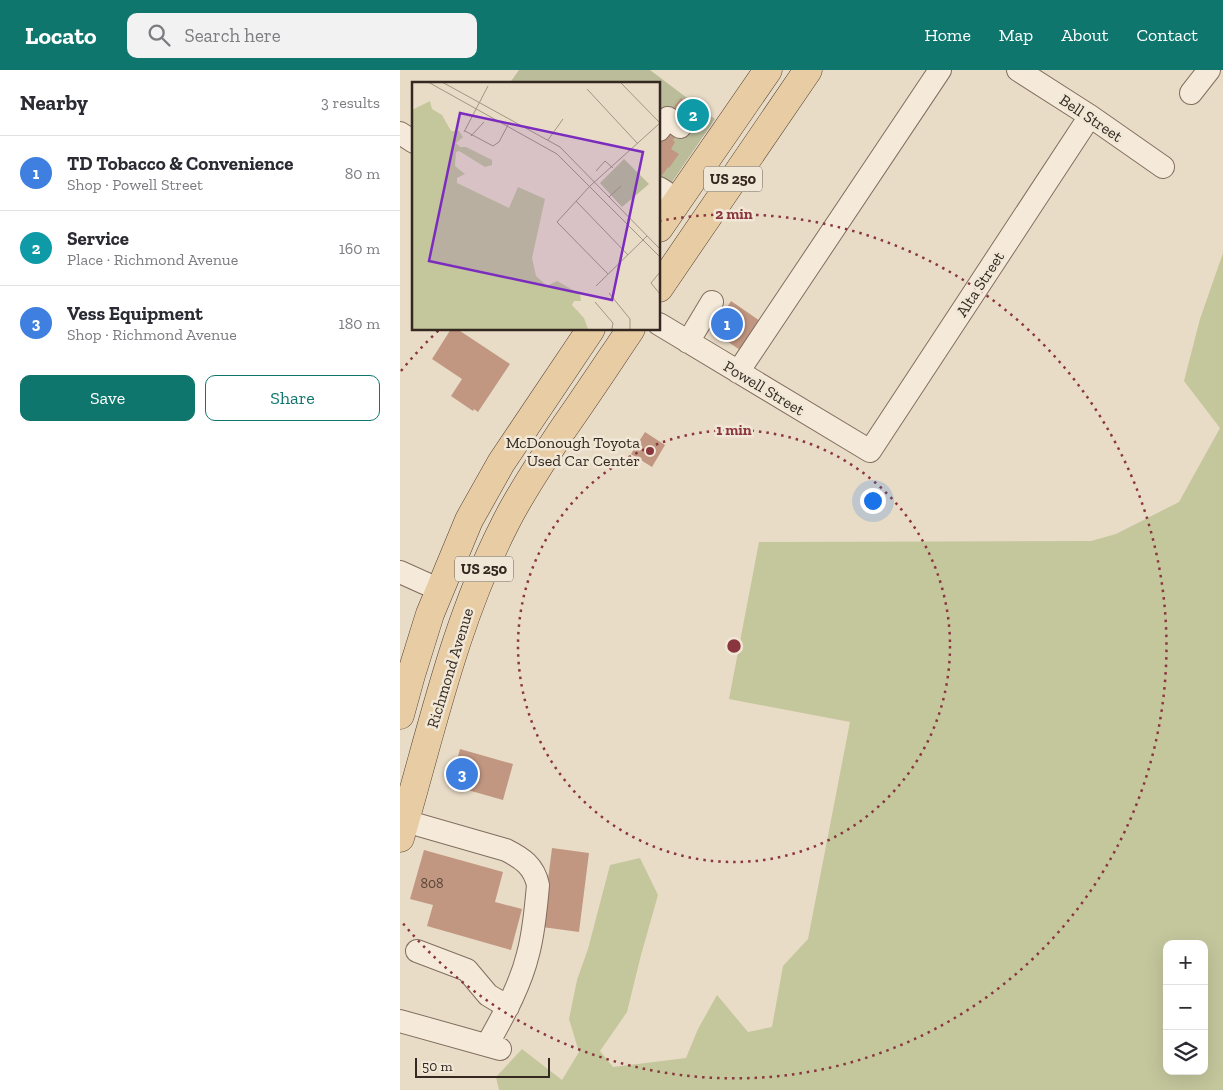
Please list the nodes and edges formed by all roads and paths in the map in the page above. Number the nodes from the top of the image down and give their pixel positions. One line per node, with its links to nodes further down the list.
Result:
1 (768, 70): 11 (main road, US 250)
2 (808, 70): 13 (main road, US 250)
3 (940, 70): 19 (street)
4 (1018, 70): 7 (street, Bell Street)
5 (1209, 70): 6 (street)
6 (1191, 93)
7 (1090, 116): 10 (street, Bell Street); 20 (street, Alta Street)
8 (400, 133): 9 (street)
9 (412, 141)
10 (1164, 167)
11 (668, 194): 12 (main road, US 250)
12 (660, 224)
13 (660, 287)
14 (712, 302): 18 (street)
15 (660, 325): 18 (street, Powell Street)
16 (590, 330): 22 (main road, Richmond Avenue / US 250)
17 (630, 330): 24 (main road, Richmond Avenue / US 250)
18 (688, 342): 19 (street, Powell Street)
19 (738, 372): 20 (street, Powell Street)
20 (870, 451)
21 (400, 572): 22 (street)
22 (440, 590): 23 (main road, Richmond Avenue / US 250)
23 (400, 715)
24 (402, 829): 26 (street)
25 (417, 951): 26 (street)
26 (508, 1008): 27 (street)
27 (400, 1021)

